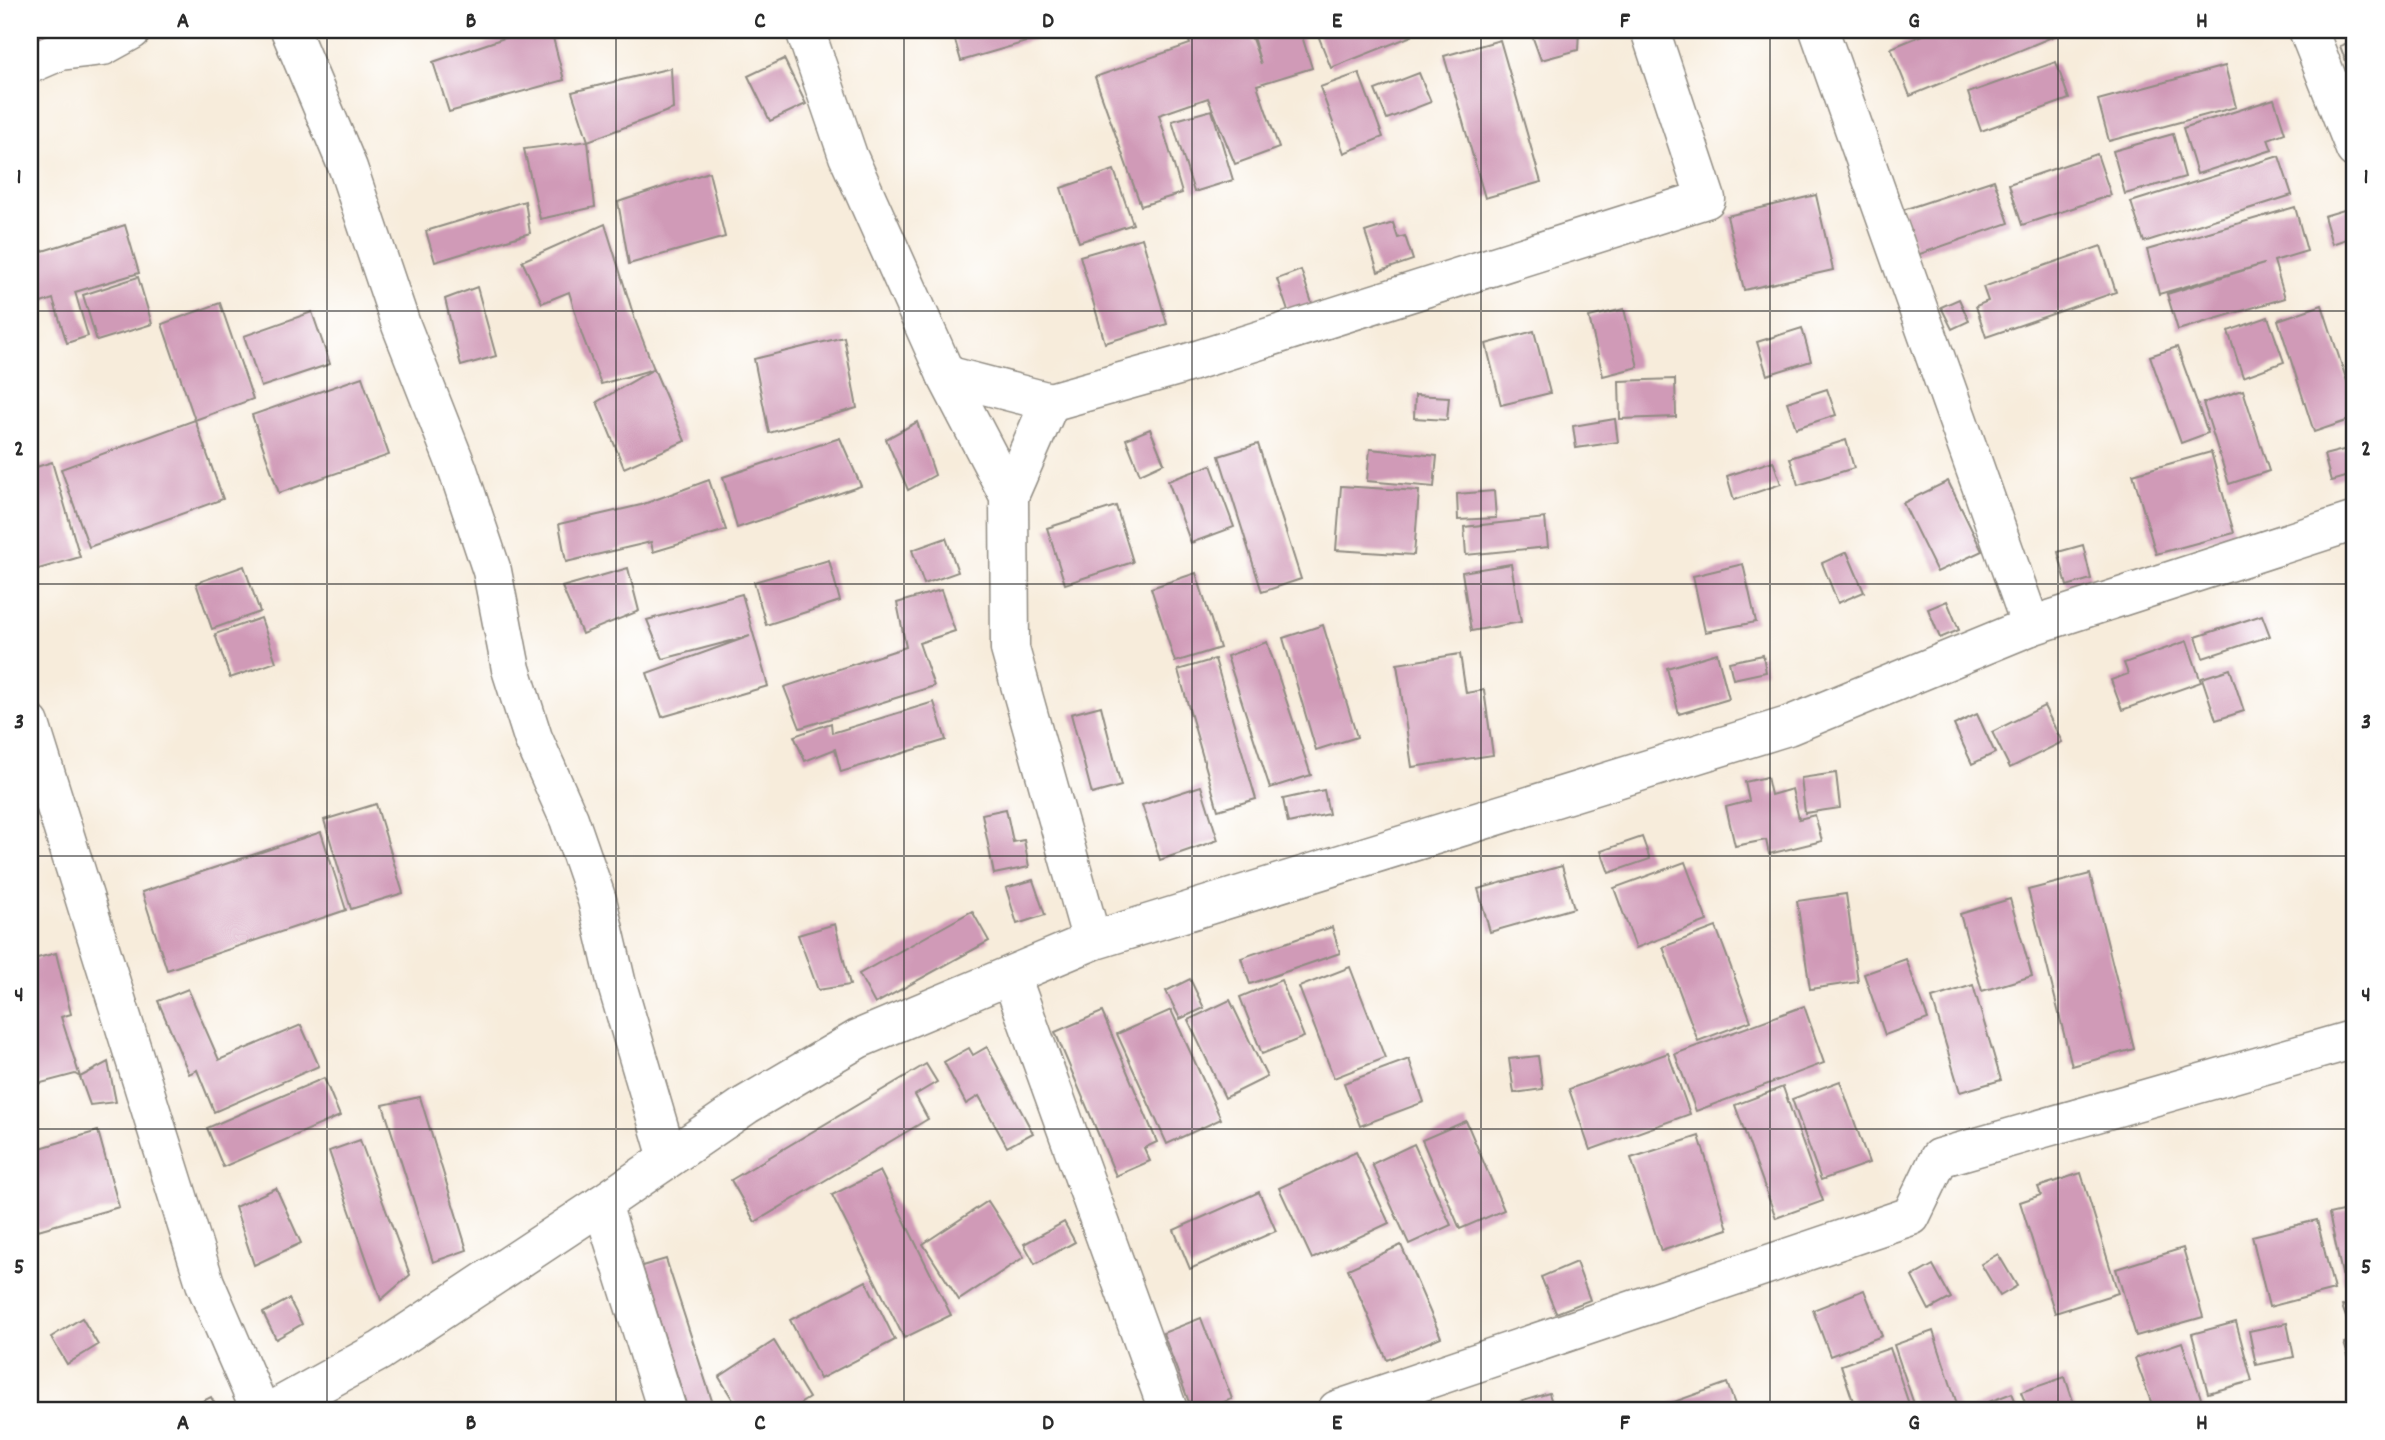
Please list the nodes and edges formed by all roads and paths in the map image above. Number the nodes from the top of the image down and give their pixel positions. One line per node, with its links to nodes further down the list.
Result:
1 (132, 30): 7 (street)
2 (289, 30): 19 (street)
3 (805, 30): 9 (street)
4 (1650, 30): 10 (street)
5 (1819, 30): 13 (street)
6 (2308, 30): 8 (street)
7 (30, 64)
8 (2355, 149)
9 (946, 375): 10 (street); 11 (street)
10 (1050, 402): 11 (street)
11 (1009, 496): 16 (street)
12 (2355, 521): 13 (street)
13 (2031, 626): 16 (street)
14 (30, 724): 15 (street)
15 (41, 800): 21 (street)
16 (1092, 941): 17 (street)
17 (1011, 976): 19 (street); 24 (street)
18 (2355, 1039): 25 (street)
19 (668, 1158): 20 (street)
20 (602, 1204): 22 (street); 23 (street)
21 (260, 1410)
22 (272, 1410)
23 (667, 1410)
24 (1168, 1410)
25 (1337, 1410)

